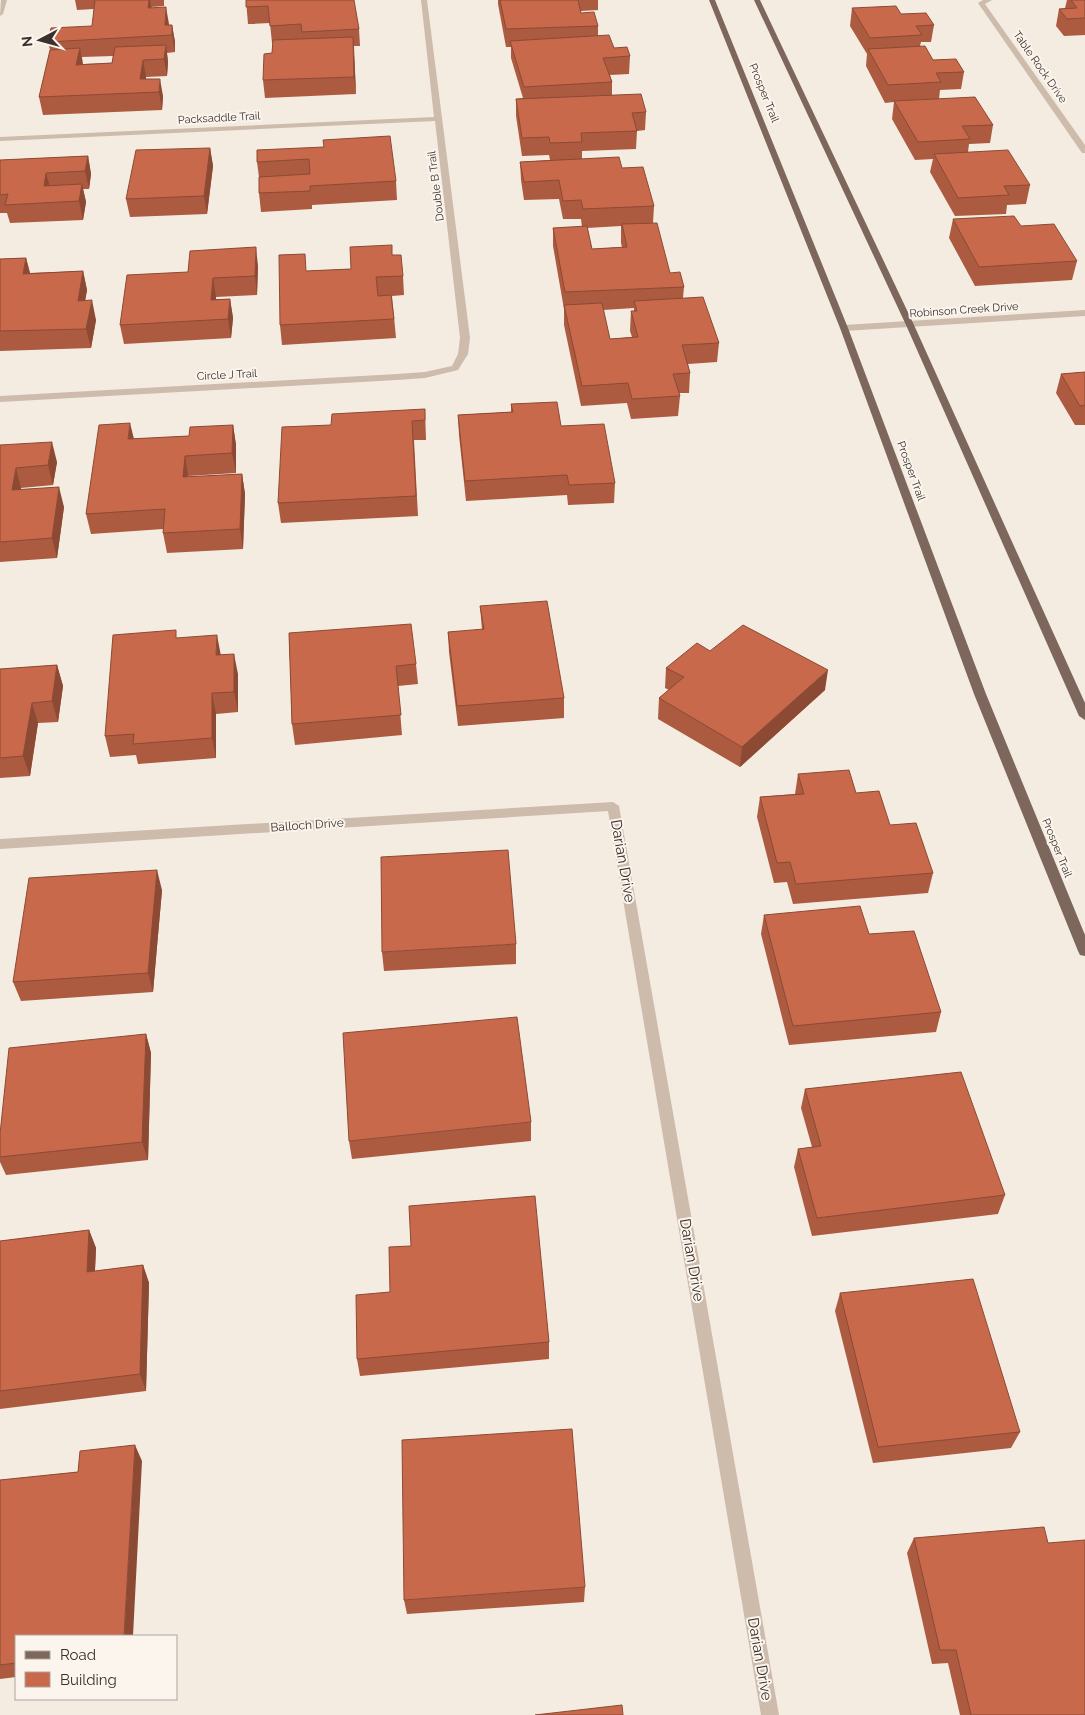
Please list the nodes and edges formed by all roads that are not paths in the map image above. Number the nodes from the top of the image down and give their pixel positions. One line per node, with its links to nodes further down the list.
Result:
1 (4, 0): 6 (street)
2 (424, 0): 7 (street, Double B Trail)
3 (712, 0): 12 (main road, Prosper Trail)
4 (757, 0): 11 (main road)
5 (989, 0): 9 (street, Table Rock Drive)
6 (0, 14)
7 (439, 119): 8 (street, Packsaddle Trail); 13 (street, Double B Trail)
8 (0, 139)
9 (1085, 151)
10 (1085, 314): 11 (street, Robinson Creek Drive)
11 (910, 325): 12 (street, Robinson Creek Drive); 15 (main road)
12 (844, 328): 18 (main road, Prosper Trail)
13 (455, 368): 14 (street, Circle J Trail)
14 (0, 399)
15 (1085, 716)
16 (614, 806): 17 (street, Balloch Drive); 19 (street, Darian Drive)
17 (0, 844)
18 (1085, 951)
19 (770, 1715)

